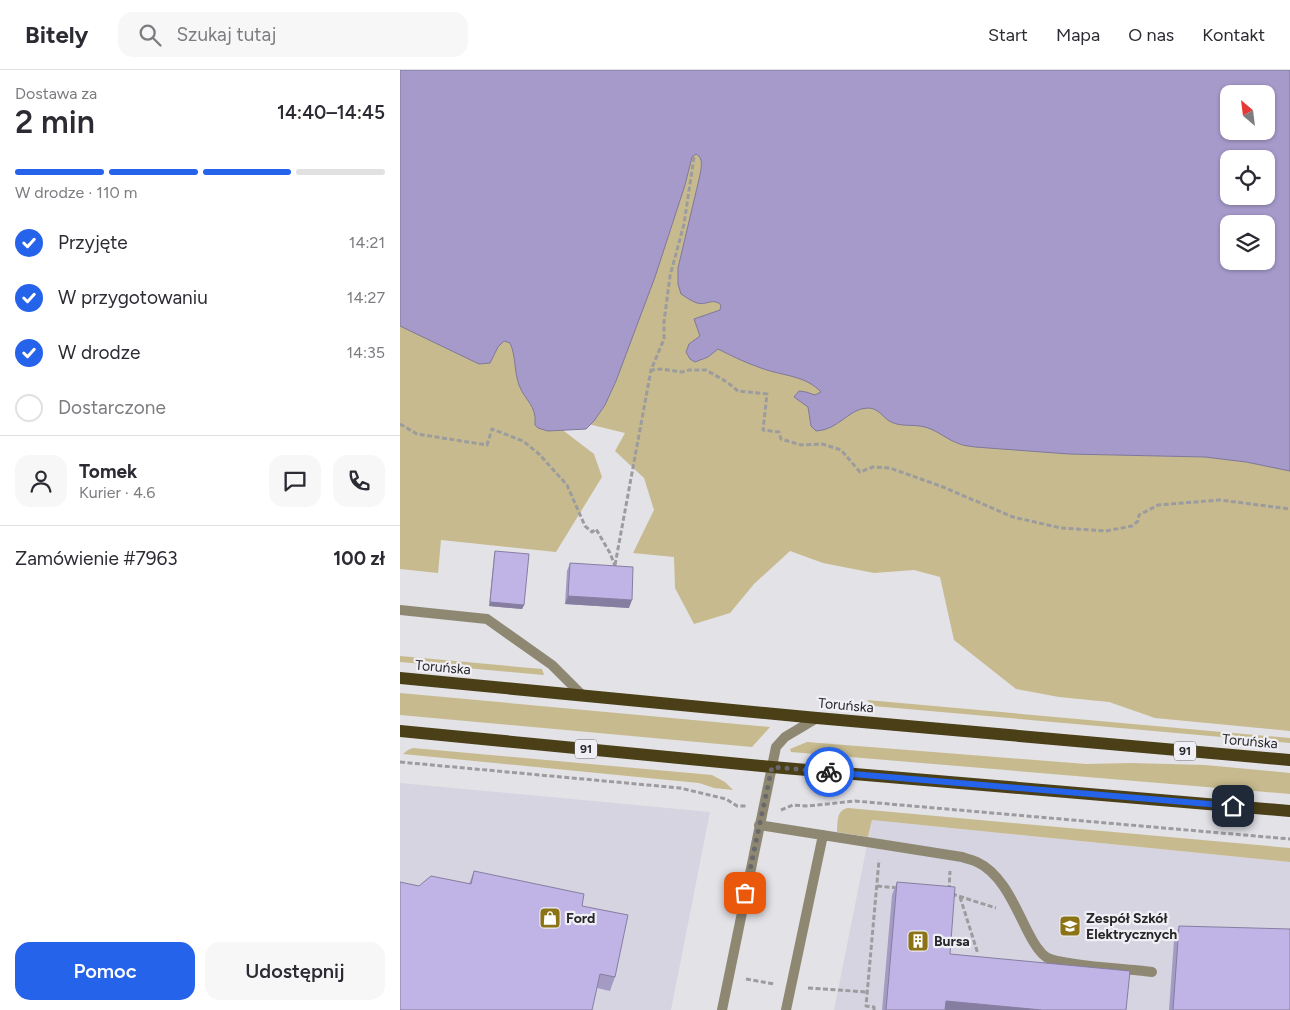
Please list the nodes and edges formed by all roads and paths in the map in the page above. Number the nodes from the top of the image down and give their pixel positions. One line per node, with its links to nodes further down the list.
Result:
1 (694, 157): 2 (path)
2 (651, 370): 3 (path); 4 (path)
3 (400, 424)
4 (1290, 509)
5 (400, 610): 7 (street)
6 (400, 678): 7 (main road, Toruńska / 91)
7 (581, 694): 8 (main road, Toruńska / 91)
8 (817, 718): 10 (main road, Toruńska / 91); 12 (street)
9 (400, 731): 12 (main road, 91)
10 (1290, 760)
11 (400, 762): 13 (path)
12 (772, 767): 15 (main road, 91); 16 (street)
13 (744, 806)
14 (778, 809): 18 (path)
15 (1290, 811)
16 (759, 825): 17 (street); 27 (street)
17 (823, 835): 19 (street); 28 (street)
18 (1290, 839)
19 (881, 844): 20 (path); 24 (street)
20 (877, 886): 21 (path); 29 (path)
21 (903, 888)
22 (947, 893): 23 (path)
23 (959, 896): 24 (path); 25 (path)
24 (1019, 914): 26 (street)
25 (978, 954)
26 (1152, 972)
27 (722, 1010)
28 (786, 1010)
29 (874, 1010)

